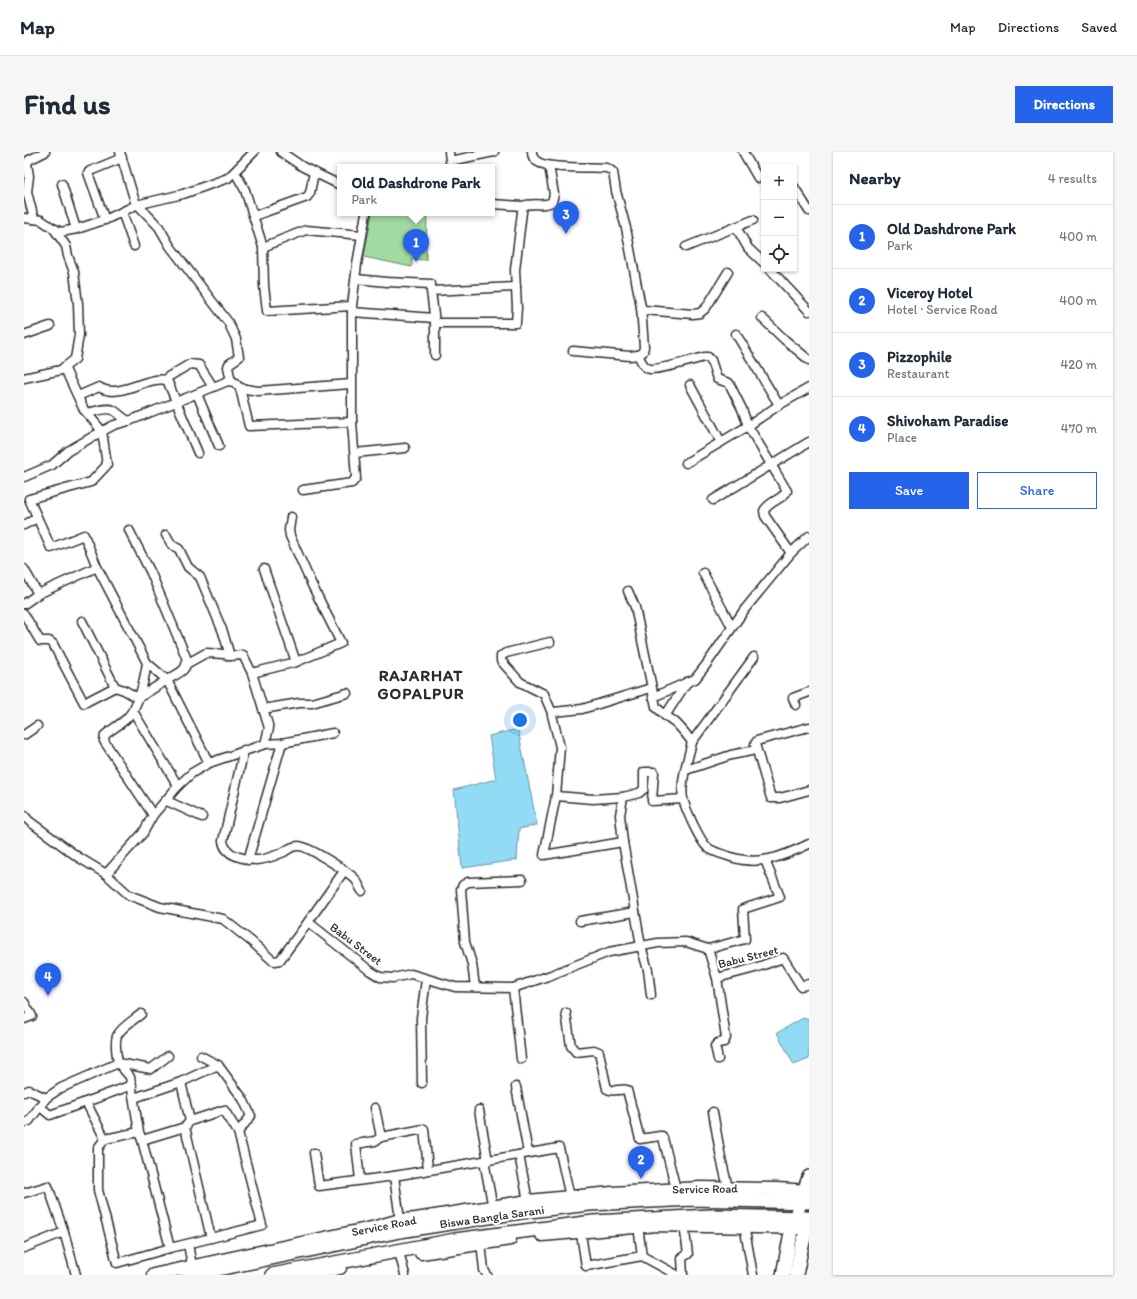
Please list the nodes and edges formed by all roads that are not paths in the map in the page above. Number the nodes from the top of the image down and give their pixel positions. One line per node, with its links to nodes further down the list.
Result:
1 (44, 152): 24 (street)
2 (254, 152): 10 (street)
3 (281, 152): 11 (street)
4 (449, 152): 5 (street)
5 (494, 152)
6 (532, 152): 9 (street)
7 (743, 152): 12 (street)
8 (121, 155): 17 (street); 25 (street)
9 (549, 166): 18 (street); 40 (street)
10 (235, 172): 17 (street); 21 (street)
11 (314, 172): 13 (street); 21 (street)
12 (761, 176)
13 (337, 183)
14 (62, 184): 29 (street)
15 (797, 192): 19 (street)
16 (495, 204): 18 (street)
17 (137, 205): 20 (street); 55 (street)
18 (524, 206): 38 (street)
19 (809, 211)
20 (122, 212): 25 (street); 31 (street)
21 (254, 216): 32 (street)
22 (365, 216): 30 (street)
23 (24, 218): 24 (street)
24 (34, 219): 28 (street)
25 (105, 220): 29 (street)
26 (753, 220): 27 (street)
27 (736, 227): 33 (street); 34 (street)
28 (53, 228): 29 (street); 52 (street)
29 (76, 229)
30 (362, 235): 32 (street); 37 (street)
31 (134, 246)
32 (263, 247): 41 (street)
33 (686, 247)
34 (761, 261)
35 (728, 272): 40 (street)
36 (773, 272): 42 (street)
37 (356, 279): 39 (street); 41 (street)
38 (516, 287): 39 (street); 44 (street)
39 (430, 291): 44 (street)
40 (641, 307): 49 (street)
41 (352, 309): 44 (street); 56 (street)
42 (809, 311)
43 (762, 318): 51 (street)
44 (434, 321): 50 (street)
45 (50, 326): 47 (street)
46 (736, 334): 64 (street)
47 (24, 335)
48 (573, 351): 49 (street)
49 (638, 355): 68 (street)
50 (435, 356)
51 (809, 360)
52 (64, 368): 53 (street); 62 (street)
53 (24, 378)
54 (167, 380): 58 (street); 62 (street); 63 (street)
55 (231, 381): 58 (street); 59 (street)
56 (351, 384): 59 (street); 67 (street)
57 (690, 385): 70 (street)
58 (213, 387): 61 (street)
59 (240, 388): 67 (street)
60 (809, 388): 64 (street)
61 (198, 394): 63 (street); 72 (street)
62 (78, 396): 65 (street)
63 (177, 402): 66 (street); 74 (street)
64 (779, 405): 68 (street)
65 (87, 413): 66 (street); 69 (street)
66 (129, 421): 69 (street)
67 (352, 422): 75 (street)
68 (748, 426): 70 (street); 77 (street)
69 (102, 431): 78 (street); 82 (street)
70 (721, 442): 76 (street)
71 (809, 442): 77 (street)
72 (219, 446)
73 (405, 448): 75 (street)
74 (198, 453)
75 (355, 453): 79 (street)
76 (686, 463)
77 (772, 465): 80 (street); 87 (street)
78 (24, 477)
79 (303, 490)
80 (713, 500)
81 (291, 517): 101 (street)
82 (37, 518): 83 (street); 88 (street)
83 (24, 525)
84 (129, 530): 103 (street)
85 (166, 535): 99 (street)
86 (809, 536): 87 (street)
87 (791, 553): 97 (street)
88 (97, 567): 93 (street); 102 (street)
89 (24, 569): 93 (street)
90 (264, 569): 101 (street)
91 (703, 573): 97 (street)
92 (628, 591): 108 (street)
93 (38, 594): 94 (street)
94 (24, 604)
95 (24, 614): 107 (street)
96 (82, 621): 107 (street)
97 (732, 627): 106 (street)
98 (550, 642): 116 (street)
99 (230, 656): 103 (street); 104 (street)
100 (754, 657): 122 (street)
101 (296, 662): 104 (street)
102 (147, 663): 105 (street); 111 (street)
103 (188, 663): 105 (street)
104 (252, 673): 114 (street)
105 (167, 680): 111 (street); 127 (street)
106 (687, 682): 112 (street); 117 (street)
107 (115, 687): 111 (street)
108 (652, 688): 112 (street); 116 (street)
109 (809, 692): 113 (street)
110 (347, 693): 114 (street)
111 (138, 698): 115 (street)
112 (653, 698): 117 (street)
113 (796, 705)
114 (263, 709): 124 (street)
115 (133, 711): 129 (street); 135 (street)
116 (552, 713): 131 (street)
117 (664, 716): 122 (street)
118 (37, 726): 121 (street)
119 (809, 726): 130 (street)
120 (333, 733): 123 (street)
121 (24, 734)
122 (692, 742): 128 (street)
123 (282, 743): 124 (street); 140 (street)
124 (265, 744): 125 (street)
125 (244, 750): 127 (street); 140 (street)
126 (751, 751): 128 (street)
127 (209, 763): 129 (street)
128 (686, 770): 133 (street)
129 (178, 786): 134 (street)
130 (809, 790)
131 (556, 796): 132 (street); 138 (street)
132 (623, 797): 133 (street); 138 (street)
133 (683, 799): 141 (street)
134 (167, 801): 135 (street); 136 (street)
135 (153, 815): 143 (street)
136 (202, 816)
137 (26, 821): 143 (street)
138 (623, 842): 146 (street)
139 (809, 844): 141 (street)
140 (248, 860): 142 (street)
141 (765, 860): 150 (street)
142 (344, 871): 145 (street); 148 (street)
143 (106, 874): 148 (street)
144 (522, 880): 154 (street)
145 (362, 891)
146 (635, 912): 147 (street); 149 (street)
147 (580, 921)
148 (308, 922): 152 (street, Babu Street)
149 (641, 946): 150 (street, Babu Street); 155 (street, Babu Street); 156 (street)
150 (708, 949): 151 (street, Babu Street)
151 (717, 978): 153 (street, Babu Street); 164 (street)
152 (426, 979): 154 (street, Babu Street); 168 (street)
153 (809, 984)
154 (475, 988): 155 (street, Babu Street)
155 (513, 988): 163 (street)
156 (651, 995)
157 (24, 1002): 160 (street)
158 (566, 1013): 195 (street)
159 (141, 1014): 165 (street)
160 (24, 1019)
161 (168, 1056): 165 (street)
162 (201, 1056): 166 (street)
163 (521, 1059)
164 (718, 1059)
165 (118, 1063): 169 (street); 172 (street)
166 (218, 1065): 167 (street); 182 (street)
167 (181, 1082): 173 (street); 180 (street)
168 (422, 1083)
169 (132, 1085): 173 (street); 174 (street)
170 (516, 1087): 187 (street)
171 (24, 1092): 172 (street)
172 (46, 1098): 175 (street)
173 (134, 1098): 181 (street)
174 (86, 1102): 175 (street); 184 (street)
175 (39, 1106): 179 (street)
176 (375, 1108): 183 (street)
177 (479, 1110): 189 (street)
178 (713, 1112): 194 (street)
179 (24, 1122)
180 (188, 1124): 182 (street); 185 (street); 208 (street)
181 (139, 1132): 184 (street); 185 (street)
182 (238, 1132): 208 (street)
183 (381, 1137): 190 (street); 193 (street)
184 (105, 1139): 213 (street)
185 (142, 1140): 213 (street)
186 (314, 1153): 193 (street)
187 (528, 1153): 188 (street); 197 (street)
188 (519, 1156): 189 (street); 199 (street)
189 (486, 1161): 190 (street); 200 (street)
190 (428, 1169): 191 (street)
191 (394, 1176): 193 (street); 202 (street)
192 (809, 1177): 198 (main road)
193 (360, 1180)
194 (728, 1188): 195 (street, Service Road); 198 (street, Service Road)
195 (676, 1189): 197 (street, Service Road)
196 (24, 1193): 207 (street)
197 (570, 1197): 199 (street, Service Road)
198 (806, 1197): 201 (main road); 202 (main road, Biswa Bangla Sarani)
199 (528, 1201): 200 (street, Service Road)
200 (492, 1208): 202 (street, Service Road)
201 (804, 1223): 205 (street); 206 (main road, Biswa Bangla Sarani); 214 (main road); 227 (main road)
202 (397, 1225): 217 (main road, Biswa Bangla Sarani)
203 (684, 1225): 204 (street); 205 (street); 225 (street)
204 (638, 1226): 206 (street); 216 (street)
205 (744, 1226): 226 (street)
206 (580, 1227): 209 (main road, Biswa Bangla Sarani); 210 (street); 216 (street)
207 (64, 1232): 212 (street); 218 (street)
208 (211, 1238): 211 (street)
209 (456, 1243): 210 (street); 215 (street); 220 (main road, Biswa Bangla Sarani)
210 (481, 1243): 223 (street)
211 (188, 1244): 213 (street); 217 (street)
212 (24, 1248)
213 (170, 1248)
214 (805, 1248): 228 (main road)
215 (400, 1256): 221 (street); 222 (street)
216 (642, 1256): 224 (street)
217 (190, 1271): 219 (street)
218 (76, 1275)
219 (153, 1275)
220 (272, 1275)
221 (308, 1275)
222 (405, 1275)
223 (486, 1275)
224 (678, 1275)
225 (683, 1275)
226 (753, 1275)
227 (783, 1275)
228 (796, 1275)

